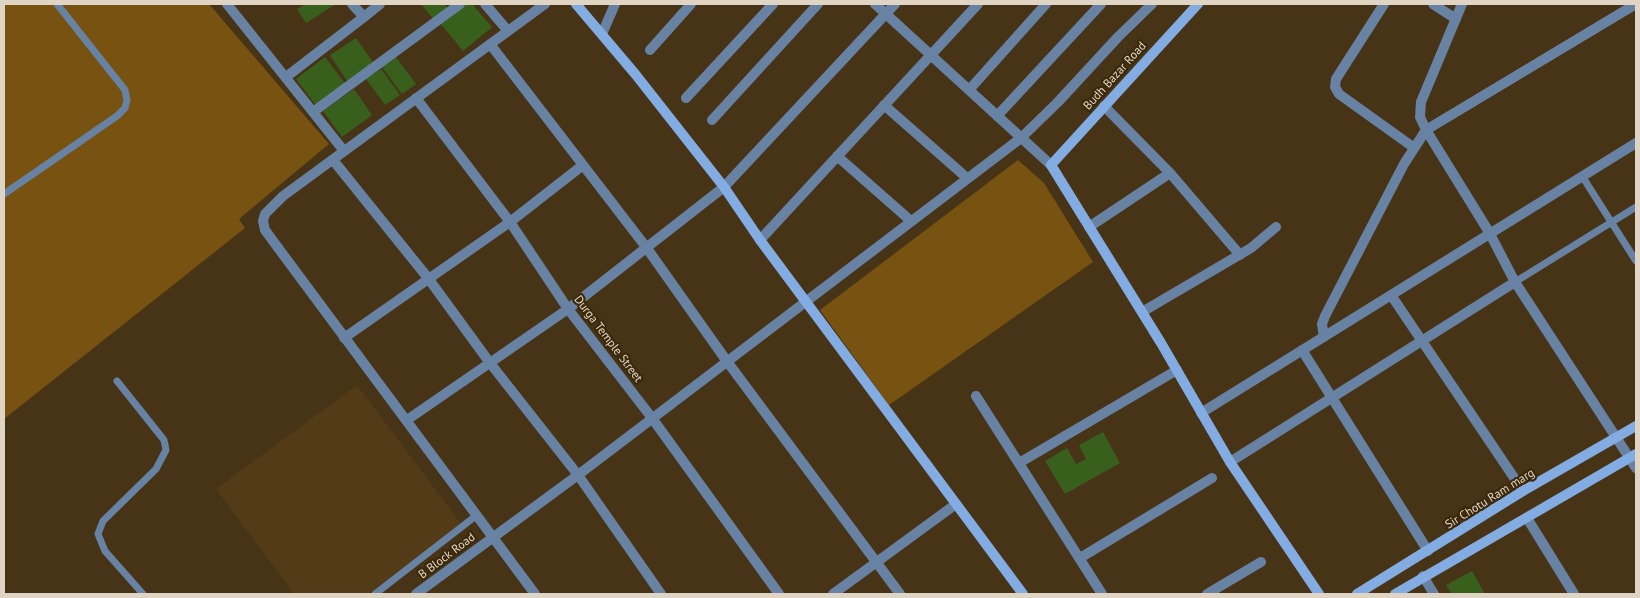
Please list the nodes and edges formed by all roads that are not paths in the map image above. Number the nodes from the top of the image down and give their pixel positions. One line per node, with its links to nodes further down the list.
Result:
1 (57, 4): 54 (lane)
2 (227, 4): 32 (street)
3 (352, 4): 25 (street)
4 (380, 4): 25 (street)
5 (460, 4): 38 (street)
6 (485, 4): 27 (street)
7 (545, 4): 27 (street)
8 (578, 4): 28 (street)
9 (615, 4): 28 (street)
10 (691, 4): 30 (street)
11 (773, 4): 35 (street)
12 (818, 4): 40 (street)
13 (875, 4): 24 (street)
14 (895, 4): 24 (street)
15 (978, 4): 31 (street)
16 (1046, 4): 33 (street)
17 (1101, 4): 39 (street)
18 (1152, 4): 42 (street, B Block Road)
19 (1198, 4): 37 (street, Budh Bazar Road)
20 (1384, 4): 44 (street)
21 (1433, 4): 26 (street)
22 (1462, 4): 26 (street)
23 (1636, 4): 41 (street)
24 (886, 14): 31 (street); 53 (street)
25 (364, 18): 32 (street)
26 (1456, 19): 41 (street)
27 (508, 31): 29 (street)
28 (602, 34): 53 (street)
29 (490, 44): 34 (street); 49 (street)
30 (650, 50)
31 (930, 54): 33 (street); 36 (street)
32 (286, 77): 38 (street)
33 (969, 90): 39 (street)
34 (416, 98): 45 (street); 57 (street, Durga Temple Street)
35 (686, 98)
36 (884, 105): 46 (street); 52 (street)
37 (1104, 106): 48 (street, Budh Bazar Road); 50 (street)
38 (313, 112): 45 (street)
39 (997, 116): 42 (street)
40 (712, 120)
41 (1426, 130): 44 (street); 61 (street)
42 (1021, 138): 48 (street); 52 (street, B Block Road)
43 (1636, 143): 51 (street)
44 (1413, 147): 72 (street)
45 (344, 151): 47 (street)
46 (837, 156): 56 (street); 62 (street)
47 (333, 160): 66 (street); 73 (street)
48 (1051, 165): 59 (street)
49 (583, 166): 57 (street); 63 (street)
50 (1170, 173): 59 (street); 64 (street)
51 (1582, 176): 58 (lane); 61 (street)
52 (967, 178): 56 (street, B Block Road)
53 (724, 187): 62 (street); 63 (street)
54 (4, 194)
55 (1636, 206): 58 (lane)
56 (911, 221): 69 (street, B Block Road)
57 (510, 222): 66 (street); 70 (street, Durga Temple Street)
58 (1610, 222): 65 (lane); 67 (lane)
59 (1089, 226): 71 (street)
60 (1276, 227): 64 (street)
61 (1489, 232): 67 (street); 68 (street)
62 (760, 240): 69 (street)
63 (646, 247): 70 (street); 76 (street)
64 (1240, 255): 71 (street)
65 (1636, 261)
66 (428, 278): 73 (street); 77 (street)
67 (1515, 282): 74 (street); 86 (street)
68 (1391, 295): 72 (street); 74 (street)
69 (805, 301): 76 (street, B Block Road); 94 (street)
70 (568, 309): 77 (street); 83 (street, Durga Temple Street)
71 (1142, 312): 78 (street)
72 (1324, 337): 75 (street)
73 (344, 338): 84 (street)
74 (1422, 340): 81 (street); 93 (street)
75 (1302, 350): 81 (street); 82 (street)
76 (726, 360): 83 (street, B Block Road); 100 (street)
77 (490, 363): 84 (street); 91 (street)
78 (1177, 370): 82 (street); 89 (street)
79 (117, 380): 103 (lane)
80 (976, 396): 89 (street)
81 (1331, 398): 88 (street); 98 (street)
82 (1201, 413): 88 (street)
83 (652, 418): 91 (street, B Block Road); 108 (street, Durga Temple Street)
84 (407, 420): 95 (street)
85 (1636, 426): 86 (street, Sir Chotu Ram marg)
86 (1618, 438): 87 (street); 93 (street, Sir Chotu Ram marg)
87 (1633, 456): 90 (street); 96 (street)
88 (1230, 462): 114 (street)
89 (1019, 463): 99 (street)
90 (1636, 468)
91 (578, 475): 97 (street, B Block Road); 107 (street)
92 (1212, 478): 99 (street)
93 (1523, 492): 98 (street, Sir Chotu Ram marg)
94 (956, 504): 100 (street); 111 (street)
95 (477, 515): 97 (street); 104 (lane)
96 (1527, 518): 102 (street); 118 (street)
97 (492, 537): 105 (street, B Block Road); 106 (street)
98 (1428, 551): 115 (street, Sir Chotu Ram marg)
99 (1080, 558): 112 (street)
100 (876, 562): 109 (street); 110 (street)
101 (1261, 562): 113 (street)
102 (1423, 576): 116 (street); 117 (street)
103 (143, 594)
104 (375, 594)
105 (416, 594)
106 (535, 594)
107 (661, 594)
108 (779, 594)
109 (834, 594)
110 (900, 594)
111 (1023, 594)
112 (1102, 594)
113 (1207, 594)
114 (1320, 594)
115 (1358, 594)
116 (1395, 594)
117 (1434, 594)
118 (1574, 594)

